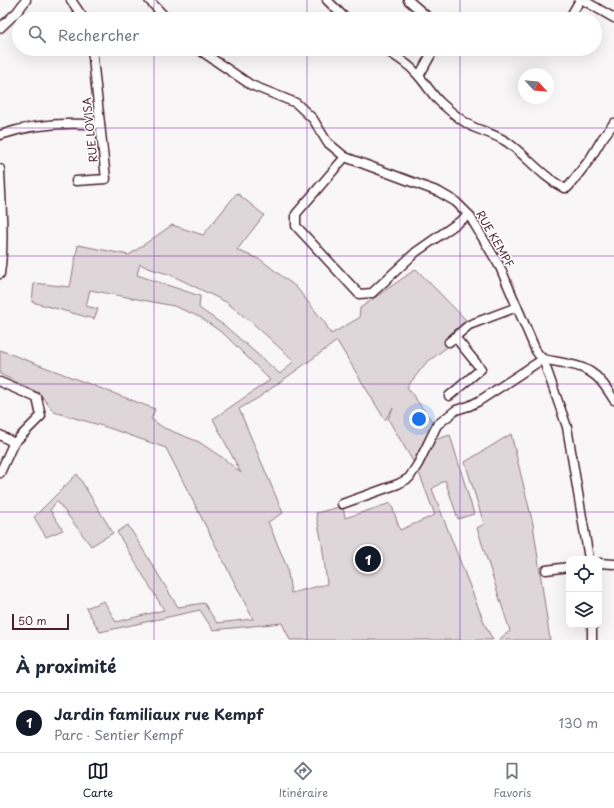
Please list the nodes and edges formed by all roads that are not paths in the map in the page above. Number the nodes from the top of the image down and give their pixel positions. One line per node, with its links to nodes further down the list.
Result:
1 (26, 0): 8 (street)
2 (71, 0): 9 (street)
3 (149, 0): 10 (street)
4 (327, 0): 11 (street)
5 (408, 0): 12 (street)
6 (580, 0): 13 (street)
7 (583, 0): 15 (street)
8 (17, 12)
9 (79, 12)
10 (160, 12)
11 (339, 12)
12 (422, 12)
13 (573, 12)
14 (12, 17): 16 (street)
15 (614, 18)
16 (0, 28)
17 (93, 56): 23 (street, RUE LOVISA)
18 (208, 56): 25 (street, RUE KEMPF)
19 (394, 56): 21 (street)
20 (430, 56): 21 (street)
21 (419, 76): 22 (street)
22 (614, 123)
23 (100, 125): 24 (street); 27 (street, RUE LOVISA)
24 (0, 135)
25 (345, 157): 28 (street, RUE KEMPF); 28 (street)
26 (0, 169): 29 (street)
27 (76, 181)
28 (469, 215): 30 (street, RUE KEMPF)
29 (0, 274)
30 (517, 307): 31 (street, RUE KEMPF); 33 (street)
31 (543, 359): 34 (street); 38 (street); 39 (street, RUE KEMPF)
32 (0, 382): 36 (street)
33 (449, 396)
34 (614, 400)
35 (0, 436): 36 (street)
36 (14, 443): 37 (street)
37 (0, 473)
38 (342, 504)
39 (589, 556)
40 (602, 563): 41 (street)
41 (614, 564)
42 (566, 567): 43 (street)
43 (546, 570)
44 (592, 628): 45 (street)
45 (592, 640)

